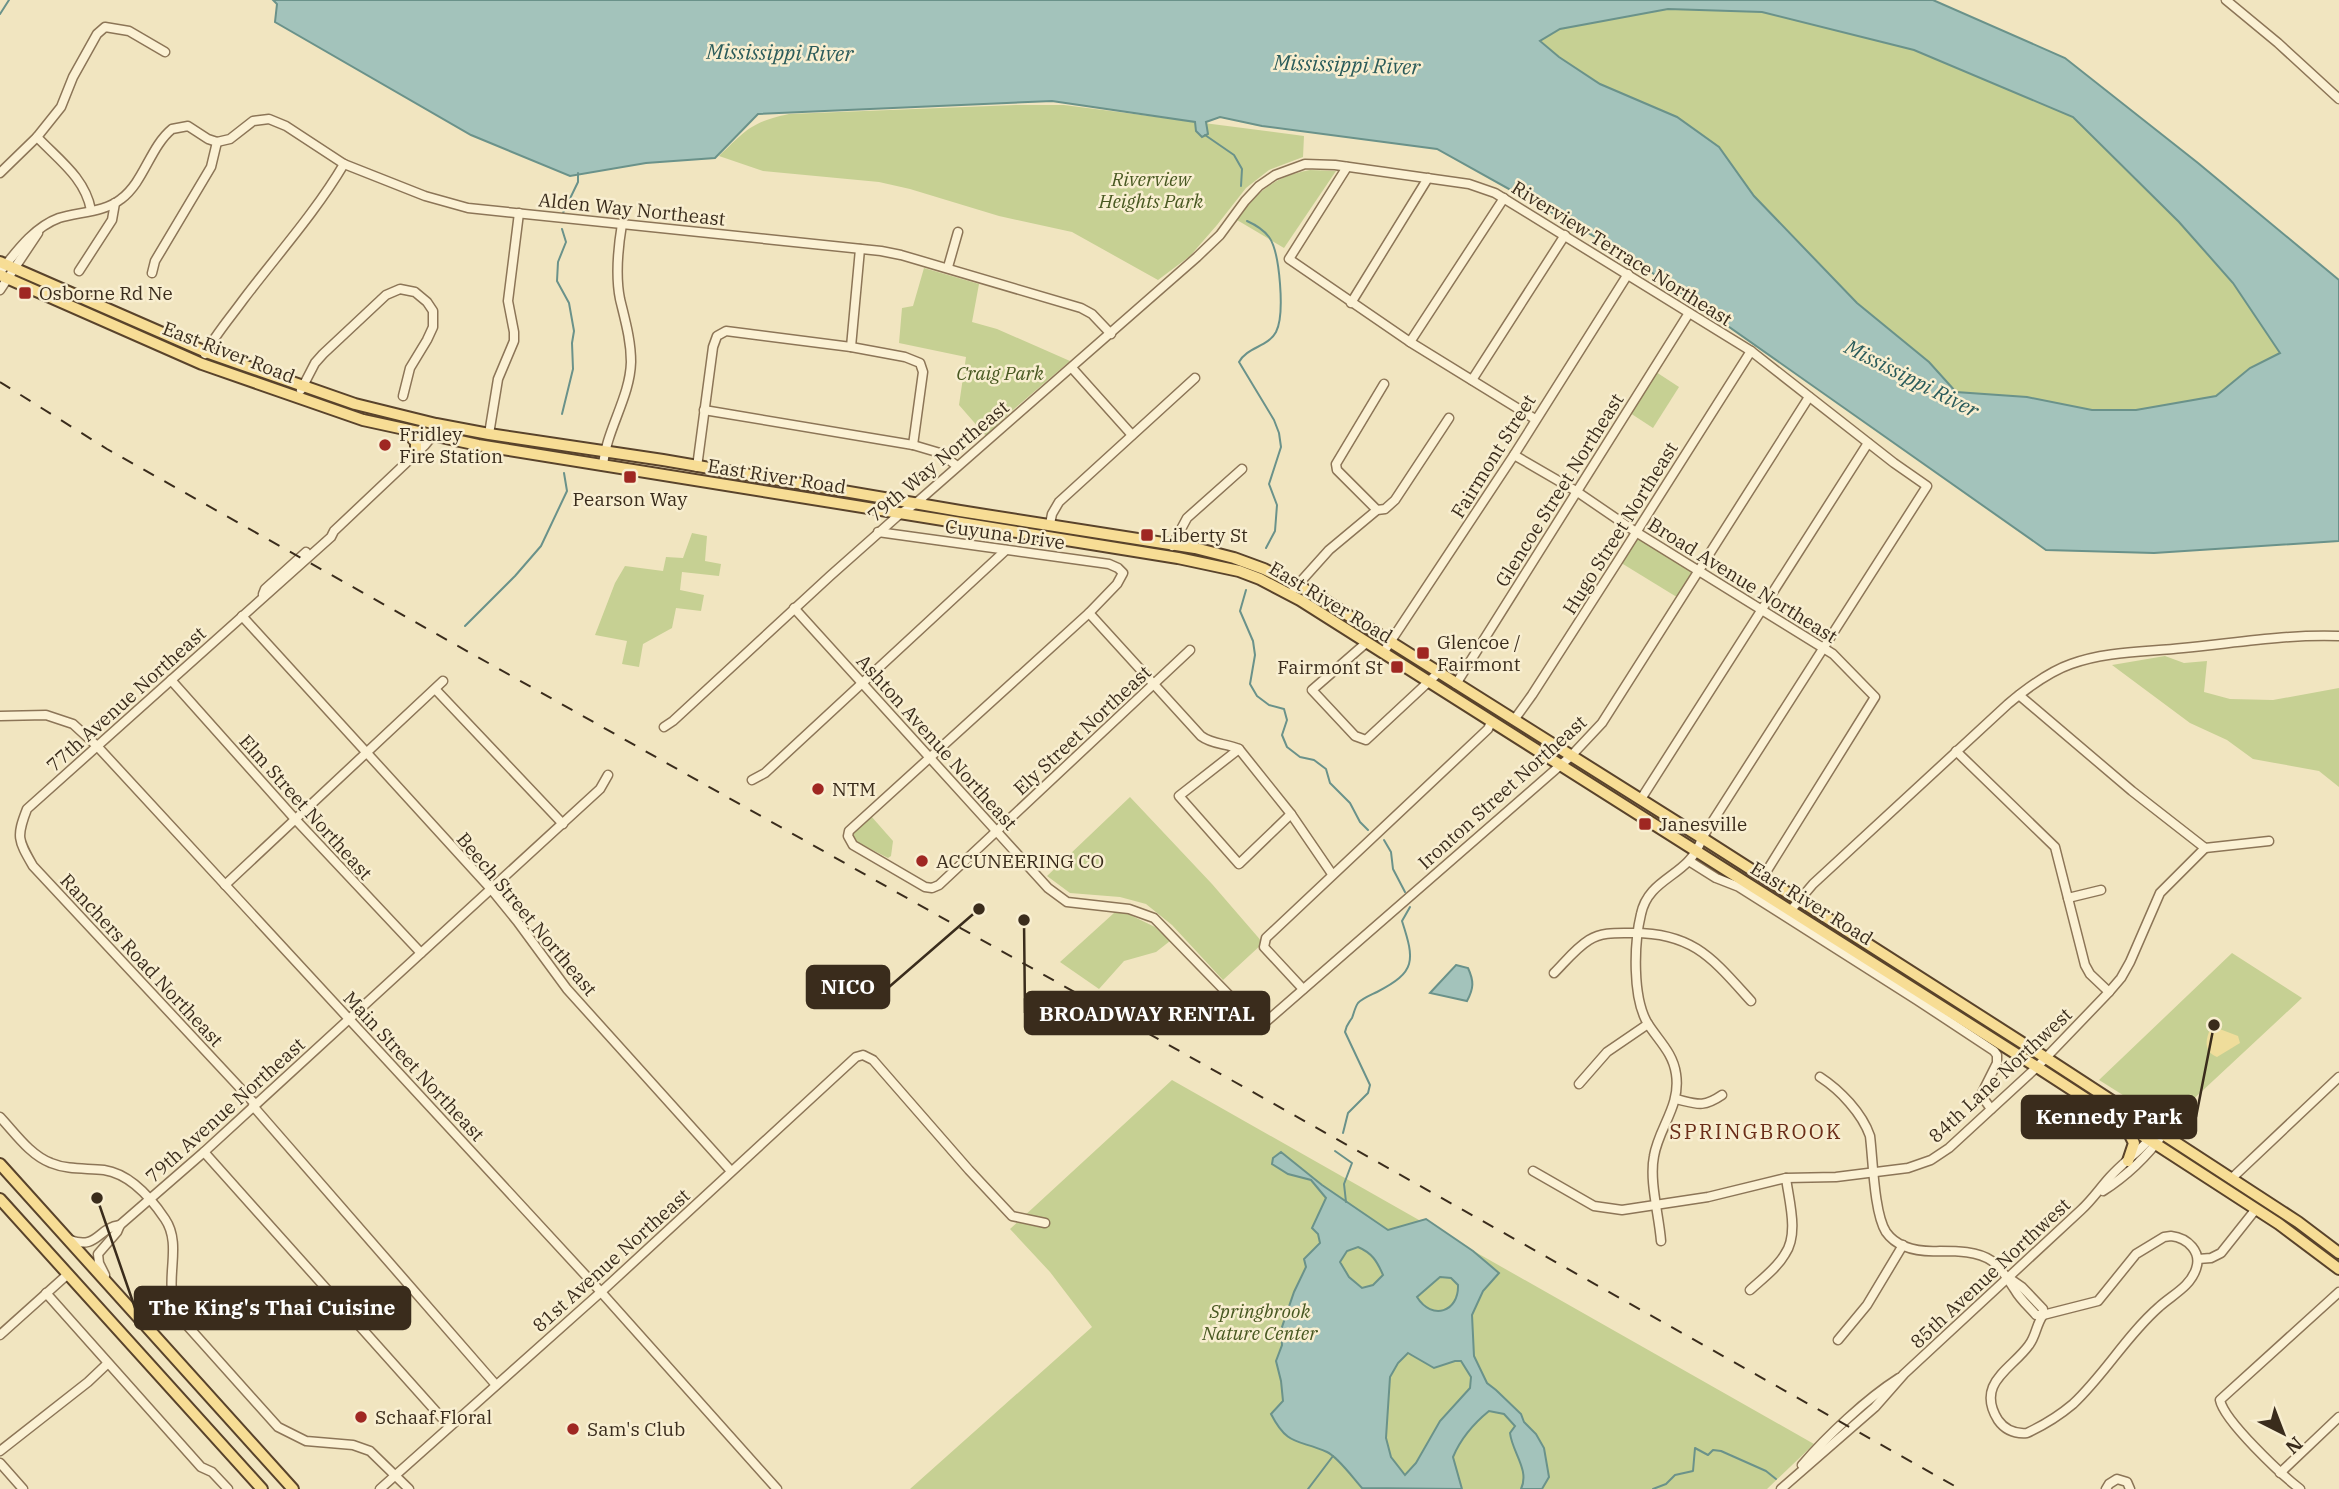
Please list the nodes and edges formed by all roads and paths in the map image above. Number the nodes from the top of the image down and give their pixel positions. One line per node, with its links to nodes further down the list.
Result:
1 (2226, 0): 3 (street)
2 (165, 52): 4 (street)
3 (2339, 99)
4 (37, 137): 8 (street); 13 (street)
5 (218, 142): 6 (street, Alden Way Northeast); 12 (street); 22 (street)
6 (344, 164): 14 (street, Alden Way Northeast); 31 (street)
7 (1347, 167): 9 (street, Riverview Terrace Northeast); 10 (street, Riverview Terrace Northeast); 25 (street)
8 (0, 173)
9 (1428, 178): 11 (street, Riverview Terrace Northeast); 25 (street)
10 (1259, 186): 27 (street, 79th Way Northeast)
11 (1504, 198): 17 (street, Riverview Terrace Northeast); 28 (street)
12 (115, 203): 13 (street); 21 (street)
13 (91, 210): 20 (street)
14 (519, 213): 15 (street, Alden Way Northeast); 44 (street)
15 (622, 224): 18 (street, Alden Way Northeast); 48 (street)
16 (958, 232): 19 (street)
17 (1565, 235): 23 (street, Riverview Terrace Northeast); 34 (street)
18 (860, 249): 19 (street, Alden Way Northeast); 29 (street)
19 (948, 267): 27 (street, Alden Way Northeast)
20 (5, 270): 24 (street); 31 (main road, East River Road)
21 (79, 271)
22 (152, 273)
23 (1628, 274): 26 (street, Riverview Terrace Northeast); 41 (street, Fairmont Street)
24 (0, 290)
25 (1351, 303): 28 (street)
26 (1689, 313): 30 (street, Riverview Terrace Northeast); 55 (street, Glencoe Street Northeast)
27 (1111, 334): 32 (street, 79th Way Northeast)
28 (1410, 342): 34 (street)
29 (851, 347): 39 (street); 47 (street)
30 (1751, 351): 38 (street, Riverview Terrace Northeast); 61 (street, Hugo Street Northeast)
31 (204, 358): 36 (main road, East River Road)
32 (1072, 368): 45 (street); 52 (street, 79th Way Northeast)
33 (1195, 378): 45 (street)
34 (1472, 380): 41 (street)
35 (1384, 384): 57 (street)
36 (301, 392): 37 (street); 42 (main road, East River Road); 43 (main road, East River Road)
37 (403, 396)
38 (1809, 397): 46 (street, Riverview Terrace Northeast); 65 (street, Ironton Street Northeast)
39 (704, 410): 47 (street); 53 (street)
40 (1449, 418): 57 (street)
41 (1535, 419): 50 (street, Fairmont Street)
42 (404, 429): 43 (main road, East River Road); 49 (main road)
43 (435, 430): 44 (main road, East River Road); 49 (street, 77th Avenue Northeast); 51 (main road, East River Road)
44 (489, 434): 48 (main road, East River Road)
45 (1132, 435): 59 (street)
46 (1868, 443): 69 (street); 75 (street, Riverview Terrace Northeast)
47 (913, 444): 52 (street)
48 (604, 453): 51 (street); 53 (main road, East River Road)
49 (416, 454): 71 (street, 77th Avenue Northeast)
50 (1514, 454): 55 (street, Broad Avenue Northeast); 74 (street, Fairmont Street)
51 (603, 466): 58 (main road, East River Road)
52 (957, 466): 56 (street, 79th Way Northeast)
53 (697, 467): 56 (main road, East River Road)
54 (1242, 469): 62 (street)
55 (1576, 491): 61 (street, Broad Avenue Northeast); 83 (street, Glencoe Street Northeast)
56 (915, 503): 58 (street, 79th Way Northeast); 59 (main road, East River Road)
57 (1377, 510): 66 (street)
58 (901, 513): 60 (street, 79th Way Northeast); 64 (main road, East River Road)
59 (1050, 524): 62 (main road, East River Road)
60 (878, 532): 63 (street, Cuyuna Drive); 68 (street, 79th Way Northeast)
61 (1636, 532): 65 (street, Broad Avenue Northeast); 88 (street, Hugo Street Northeast)
62 (1172, 544): 64 (street); 66 (main road, East River Road)
63 (1006, 550): 70 (street, Cuyuna Drive); 82 (street)
64 (1170, 556): 67 (main road, East River Road)
65 (1699, 570): 69 (street, Broad Avenue Northeast); 96 (street, Ironton Street Northeast)
66 (1299, 585): 67 (street); 74 (main road, East River Road)
67 (1289, 593): 73 (main road, East River Road)
68 (794, 608): 82 (street, Ashton Avenue Northeast); 90 (street, 79th Way Northeast)
69 (1762, 610): 75 (street, Broad Avenue Northeast); 100 (street)
70 (1089, 613): 84 (street); 95 (street)
71 (242, 616): 79 (street, 77th Avenue Northeast); 94 (street, Beech Street Northeast)
72 (2339, 636): 86 (street)
73 (1366, 643): 77 (main road, East River Road); 81 (street)
74 (1391, 643): 77 (street, Fairmont Street); 78 (main road, East River Road)
75 (1823, 648): 106 (street); 112 (street, Broad Avenue Northeast)
76 (1190, 650): 84 (street, Ely Street Northeast)
77 (1383, 653): 81 (main road, East River Road)
78 (1438, 673): 81 (street); 83 (main road, East River Road)
79 (171, 680): 91 (street, 77th Avenue Northeast); 102 (street, Elm Street Northeast)
80 (443, 681): 85 (street)
81 (1428, 681): 89 (main road, East River Road)
82 (862, 683): 95 (street, Ashton Avenue Northeast); 99 (street)
83 (1456, 684): 88 (main road, East River Road)
84 (1153, 685): 92 (street); 105 (street, Ely Street Northeast)
85 (436, 690): 94 (street); 103 (street)
86 (2018, 695): 93 (street); 108 (street)
87 (0, 716): 91 (street, Main Street Northeast)
88 (1514, 720): 96 (main road, East River Road)
89 (1491, 722): 97 (main road, East River Road); 111 (street)
90 (664, 727)
91 (97, 746): 104 (street, 77th Avenue Northeast); 113 (street, Main Street Northeast)
92 (1239, 749): 101 (street); 101 (street)
93 (1956, 751): 116 (street); 117 (street)
94 (367, 753): 102 (street); 114 (street, Beech Street Northeast)
95 (930, 756): 105 (street, Ashton Avenue Northeast); 105 (street, Ely Street Northeast)
96 (1571, 756): 97 (street, Ironton Street Northeast); 100 (main road, East River Road)
97 (1558, 765): 109 (main road, East River Road); 122 (street, Ironton Street Northeast)
98 (608, 775): 103 (street)
99 (752, 780)
100 (1641, 799): 106 (main road, East River Road)
101 (1291, 814): 111 (street)
102 (295, 819): 113 (street); 120 (street, Elm Street Northeast)
103 (563, 824): 114 (street)
104 (19, 829): 134 (street, Ranchers Road Northeast)
105 (997, 831): 127 (street, Ashton Avenue Northeast)
106 (1702, 838): 109 (street); 112 (main road, East River Road)
107 (2269, 841): 108 (street)
108 (2205, 848): 123 (street, 84th Lane Northwest)
109 (1698, 851): 110 (street); 118 (main road, East River Road)
110 (1689, 861): 119 (street); 135 (street)
111 (1332, 874): 122 (street)
112 (1763, 877): 117 (main road, East River Road)
113 (225, 885): 125 (street, Main Street Northeast)
114 (491, 889): 120 (street); 143 (street, Beech Street Northeast)
115 (2101, 890): 116 (street)
116 (2068, 898): 123 (street)
117 (1800, 901): 118 (street); 128 (main road, East River Road)
118 (1791, 910): 128 (main road, East River Road)
119 (1638, 933): 121 (street); 124 (street); 126 (street)
120 (421, 953): 125 (street)
121 (1554, 973)
122 (1303, 989): 127 (street, Ironton Street Northeast)
123 (2109, 992): 128 (street, 84th Lane Northwest)
124 (1751, 1001)
125 (350, 1019): 134 (street, 79th Avenue Northeast); 164 (street, Main Street Northeast)
126 (1648, 1024): 131 (street); 133 (street)
127 (1259, 1027)
128 (2041, 1062): 135 (street, 84th Lane Northwest); 137 (main road, East River Road); 138 (main road, East River Road)
129 (1820, 1077): 145 (street)
130 (2339, 1077): 147 (street)
131 (1579, 1084)
132 (1722, 1095): 133 (street)
133 (1676, 1099): 151 (street)
134 (254, 1105): 140 (street, 79th Avenue Northeast); 172 (street, Ranchers Road Northeast)
135 (1990, 1109): 145 (street, 84th Lane Northwest)
136 (0, 1116): 150 (street)
137 (2118, 1119): 139 (main road, East River Road); 141 (main road)
138 (2160, 1132): 139 (street, 85th Avenue Northwest); 147 (main road, East River Road)
139 (2153, 1142): 141 (street, 85th Avenue Northwest); 148 (street, 85th Avenue Northwest); 152 (main road, East River Road)
140 (204, 1152): 150 (street, 79th Avenue Northeast); 174 (street)
141 (2128, 1161): 148 (street, 85th Avenue Northwest)
142 (0, 1164): 155 (main road)
143 (731, 1171): 153 (street, 81st Avenue Northeast); 164 (street, 81st Avenue Northeast)
144 (1533, 1171): 151 (street, 84th Lane Northwest)
145 (1875, 1172): 146 (street, 84th Lane Northwest); 157 (street)
146 (1786, 1178): 151 (street, 84th Lane Northwest); 163 (street)
147 (2231, 1179): 158 (main road, East River Road)
148 (2097, 1194): 162 (street, 85th Avenue Northwest)
149 (0, 1199): 161 (main road)
150 (149, 1200): 154 (street, 79th Avenue Northeast); 178 (street)
151 (1658, 1205): 156 (street)
152 (2256, 1209): 159 (street); 160 (main road, East River Road)
153 (1045, 1223)
154 (120, 1225): 155 (street, 79th Avenue Northeast); 167 (street, 79th Avenue Northeast)
155 (69, 1240): 167 (main road)
156 (1661, 1241)
157 (1903, 1245): 162 (street); 170 (street)
158 (2339, 1253)
159 (2198, 1259): 168 (street); 168 (street)
160 (2339, 1269)
161 (68, 1274): 166 (street); 182 (main road)
162 (2008, 1277): 168 (street); 187 (street, 85th Avenue Northwest)
163 (1750, 1290)
164 (601, 1292): 172 (street, 81st Avenue Northeast); 186 (street, Main Street Northeast)
165 (2339, 1292): 177 (street)
166 (46, 1293): 169 (street); 171 (street)
167 (127, 1306): 183 (main road)
168 (2043, 1315)
169 (0, 1335)
170 (1838, 1340)
171 (107, 1364): 175 (street); 181 (street)
172 (496, 1385): 174 (street, 81st Avenue Northeast)
173 (2339, 1417): 177 (street)
174 (449, 1426): 178 (street, 81st Avenue Northeast)
175 (0, 1451)
176 (0, 1463): 180 (street)
177 (2280, 1472): 179 (street)
178 (396, 1475): 184 (street, 81st Avenue Northeast); 185 (street)
179 (2298, 1488)
180 (23, 1489)
181 (228, 1489)
182 (262, 1489)
183 (293, 1489)
184 (380, 1489)
185 (409, 1489)
186 (777, 1489)
187 (1781, 1489)
188 (2106, 1489): 189 (street)
189 (2130, 1489)

